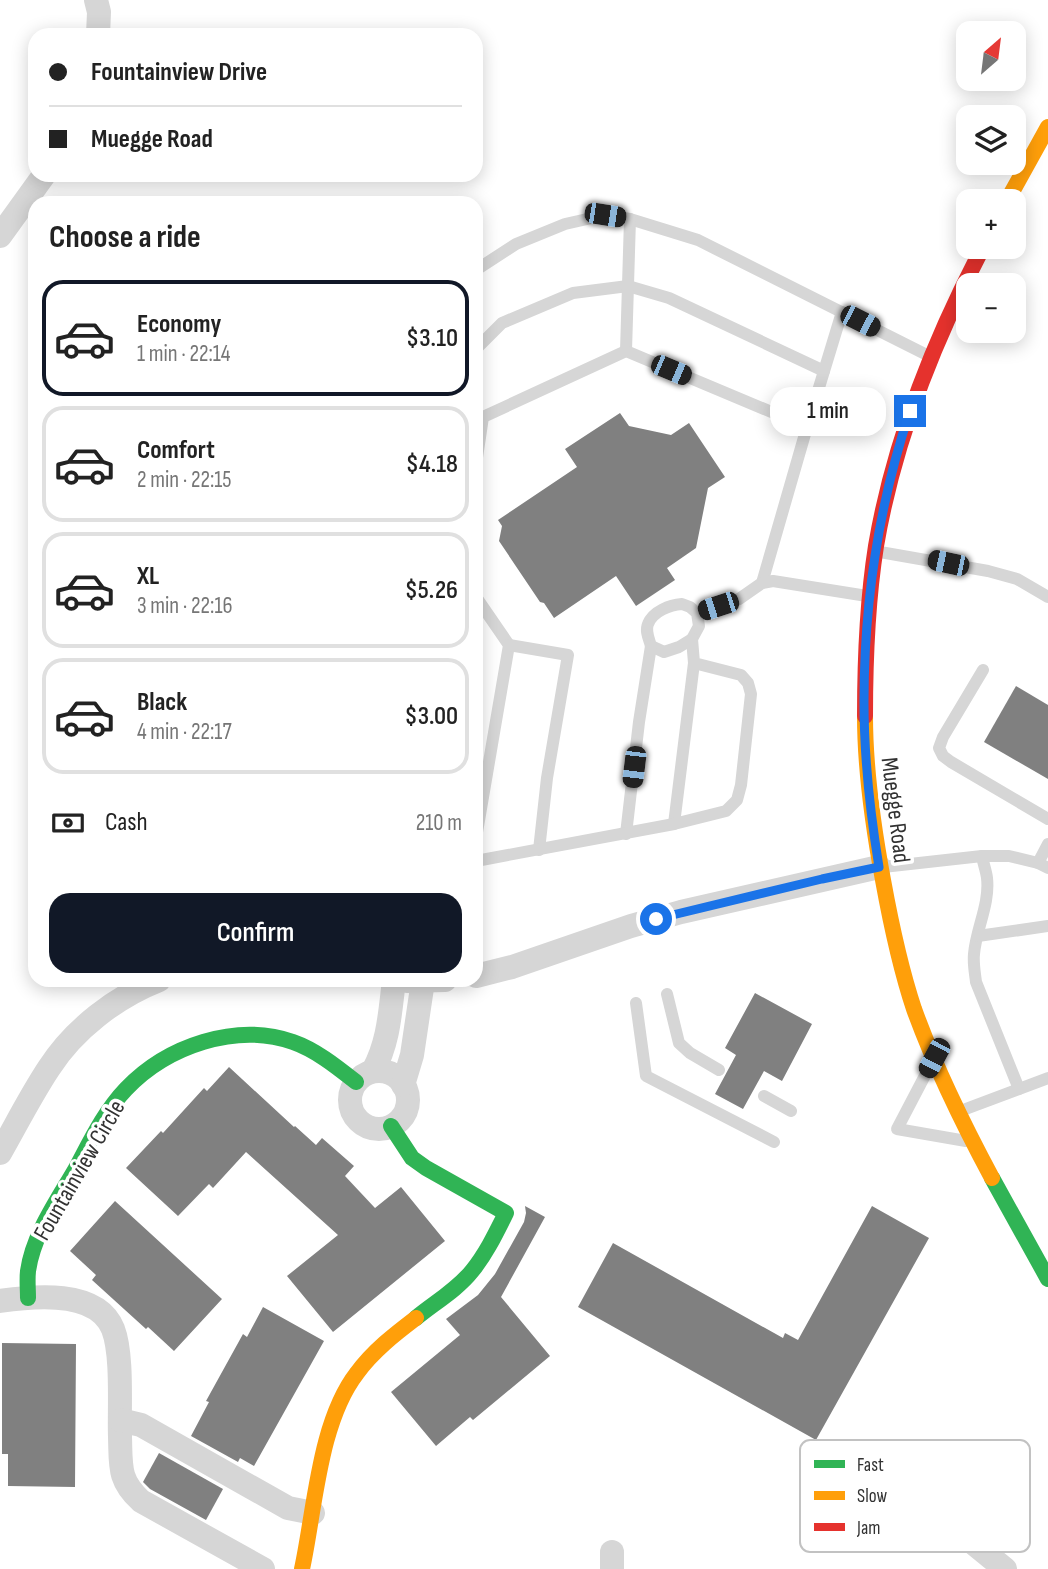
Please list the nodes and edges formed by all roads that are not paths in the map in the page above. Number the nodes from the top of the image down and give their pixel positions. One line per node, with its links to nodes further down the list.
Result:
1 (96, 0): 2 (street)
2 (99, 28)
3 (1048, 127): 4 (main road)
4 (1014, 189)
5 (28, 197): 7 (street)
6 (630, 219): 9 (lane); 10 (lane); 11 (lane)
7 (0, 236)
8 (976, 259): 14 (main road, Muegge Road)
9 (483, 265)
10 (628, 286): 12 (lane); 13 (lane); 15 (lane)
11 (842, 312): 14 (lane); 15 (lane)
12 (483, 342)
13 (626, 351): 16 (lane); 17 (lane)
14 (930, 356): 18 (main road, Muegge Road)
15 (824, 371): 17 (lane)
16 (483, 417)
17 (807, 427): 19 (lane)
18 (876, 551): 20 (main road, Muegge Road); 21 (lane)
19 (762, 583): 20 (lane); 23 (lane)
20 (871, 597): 38 (main road, Muegge Road)
21 (1048, 597)
22 (483, 607): 25 (lane)
23 (697, 613): 24 (lane); 26 (lane)
24 (692, 639): 26 (lane); 27 (lane)
25 (509, 645): 29 (lane); 34 (lane)
26 (651, 646): 32 (lane)
27 (694, 663): 31 (lane); 31 (lane)
28 (983, 670): 30 (lane)
29 (483, 797)
30 (1048, 819)
31 (674, 824): 32 (lane)
32 (626, 834): 34 (lane)
33 (1048, 844): 37 (lane)
34 (539, 850): 36 (lane)
35 (982, 856): 37 (lane); 38 (lane); 40 (lane)
36 (483, 860)
37 (1043, 865)
38 (879, 867): 41 (street); 47 (main road, Muegge Road)
39 (1048, 926): 40 (lane)
40 (978, 936): 52 (lane)
41 (483, 974)
42 (144, 987): 59 (street)
43 (393, 987): 49 (street)
44 (422, 987): 51 (street)
45 (667, 993): 48 (lane)
46 (636, 1003): 57 (lane)
47 (934, 1058): 55 (main road, Muegge Road); 58 (lane)
48 (719, 1070)
49 (365, 1076): 51 (street, Fountainview Circle); 56 (street); 61 (main road, Fountainview Circle)
50 (1048, 1078): 52 (lane)
51 (403, 1085): 56 (street)
52 (1019, 1089): 55 (lane)
53 (764, 1096): 54 (lane)
54 (791, 1111)
55 (959, 1111): 58 (main road, Muegge Road)
56 (391, 1126): 64 (main road)
57 (774, 1142)
58 (974, 1142): 60 (main road, Muegge Road)
59 (0, 1153)
60 (1047, 1276)
61 (28, 1298): 62 (street); 63 (street)
62 (0, 1301)
63 (120, 1420): 64 (street); 66 (street)
64 (313, 1513): 67 (main road)
65 (984, 1552): 68 (street)
66 (263, 1569)
67 (302, 1569)
68 (1005, 1569)

